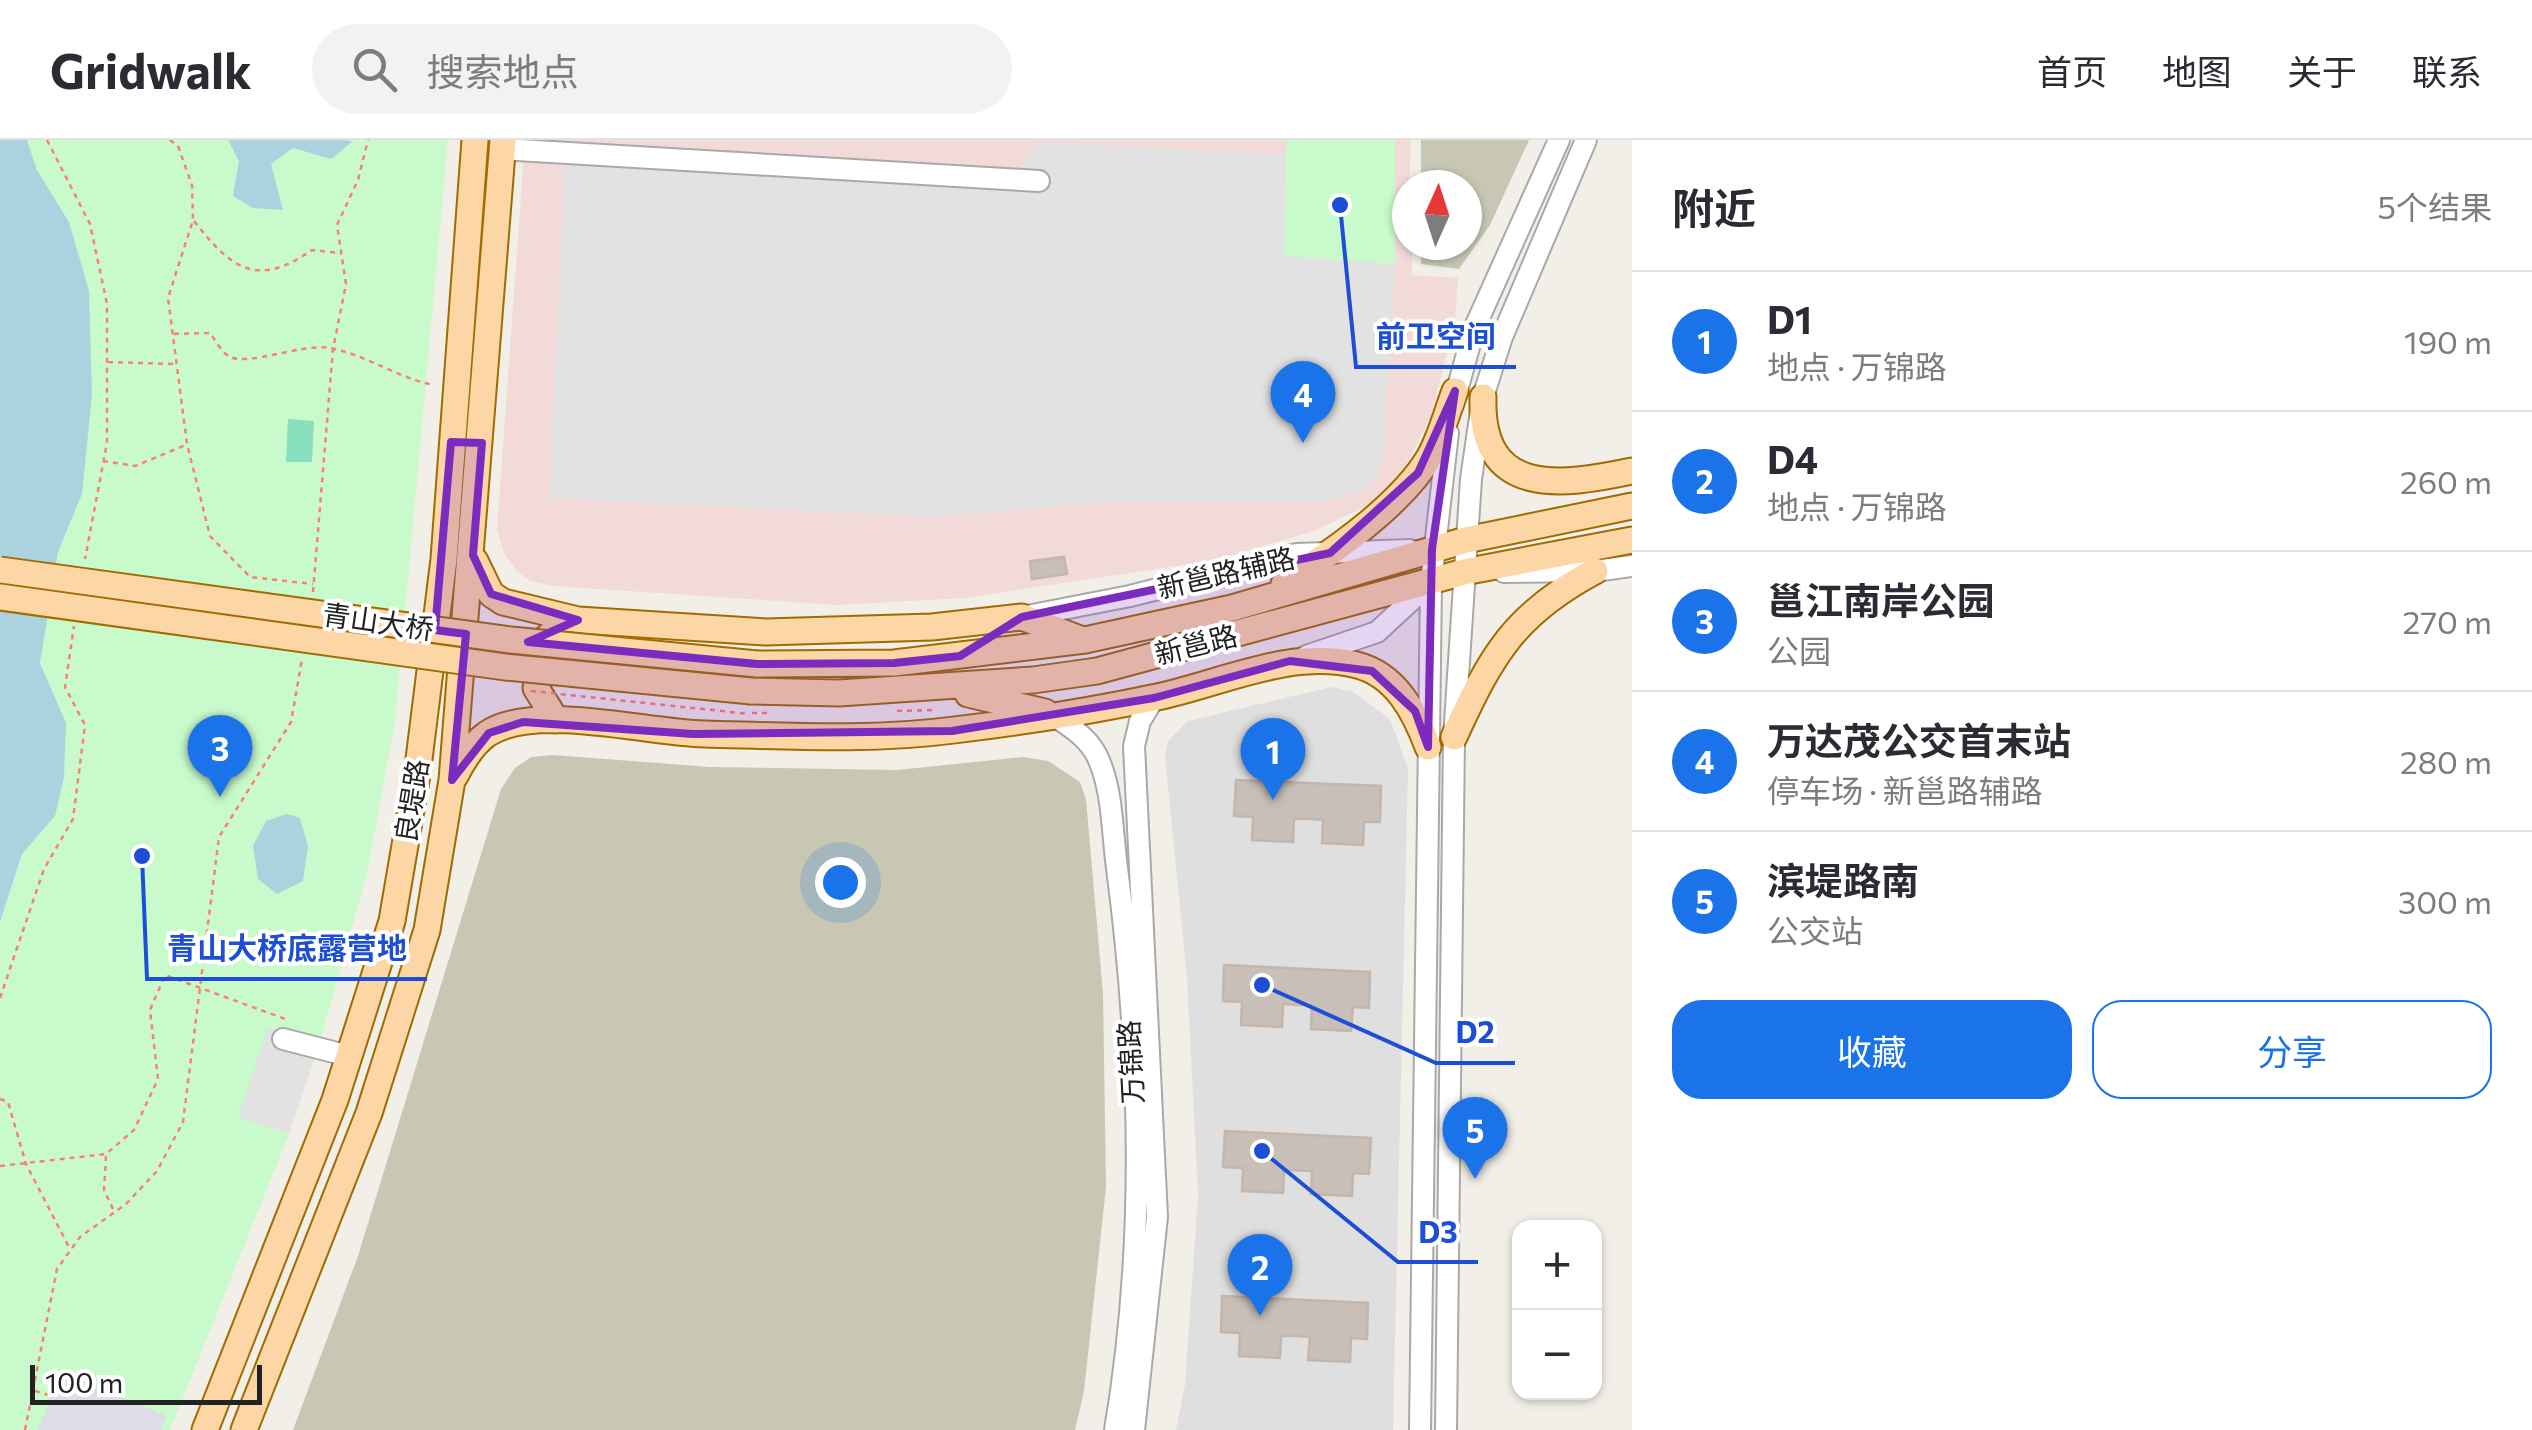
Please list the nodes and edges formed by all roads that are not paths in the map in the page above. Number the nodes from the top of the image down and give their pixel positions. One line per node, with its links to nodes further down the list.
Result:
1 (474, 140): 9 (main road, 良堤路)
2 (1558, 140): 7 (street)
3 (1586, 140): 8 (street)
4 (503, 145): 5 (street); 10 (main road, 良堤路)
5 (603, 148): 6 (street)
6 (1038, 181)
7 (1456, 390): 15 (street); 16 (main road)
8 (1484, 397): 11 (main road); 13 (street)
9 (451, 442): 10 (main road); 40 (main road, 良堤路)
10 (482, 443): 17 (main road, 良堤路)
11 (1632, 471)
12 (1632, 506): 13 (main road, 新邕路)
13 (1466, 540): 15 (main road, 新邕路); 21 (street)
14 (1632, 540): 21 (main road, 新邕路)
15 (1432, 549): 16 (street, 新邕路辅路); 22 (street); 23 (main road, 新邕路)
16 (1330, 553): 23 (main road); 25 (street, 新邕路辅路)
17 (474, 556): 26 (main road); 38 (main road, 良堤路)
18 (1632, 566): 20 (street)
19 (0, 570): 30 (main road, 青山大桥, bridge)
20 (1595, 571): 21 (street); 36 (main road)
21 (1464, 572): 22 (main road, 新邕路); 36 (street)
22 (1430, 582): 29 (street); 32 (main road, 新邕路); 37 (street)
23 (1266, 596): 27 (main road, 新邕路)
24 (0, 597): 33 (main road, 青山大桥, bridge)
25 (1022, 617): 26 (main road); 27 (main road); 28 (main road)
26 (578, 620): 35 (main road)
27 (1085, 640): 28 (main road, 新邕路)
28 (960, 656): 30 (main road, 新邕路)
29 (1290, 661): 31 (main road); 37 (main road)
30 (757, 664)
31 (1154, 698): 34 (main road); 44 (street, 万锦路)
32 (931, 699): 33 (main road, 新邕路); 34 (main road)
33 (750, 702)
34 (1053, 715): 35 (main road); 43 (street, 万锦路)
35 (556, 720): 38 (main road)
36 (1454, 737): 46 (street)
37 (1428, 747): 45 (street)
38 (452, 780): 42 (main road, 良堤路)
39 (282, 1040): 40 (street)
40 (350, 1056): 41 (main road, 良堤路)
41 (205, 1430)
42 (244, 1430)
43 (1115, 1430)
44 (1134, 1430)
45 (1420, 1430)
46 (1446, 1430)

